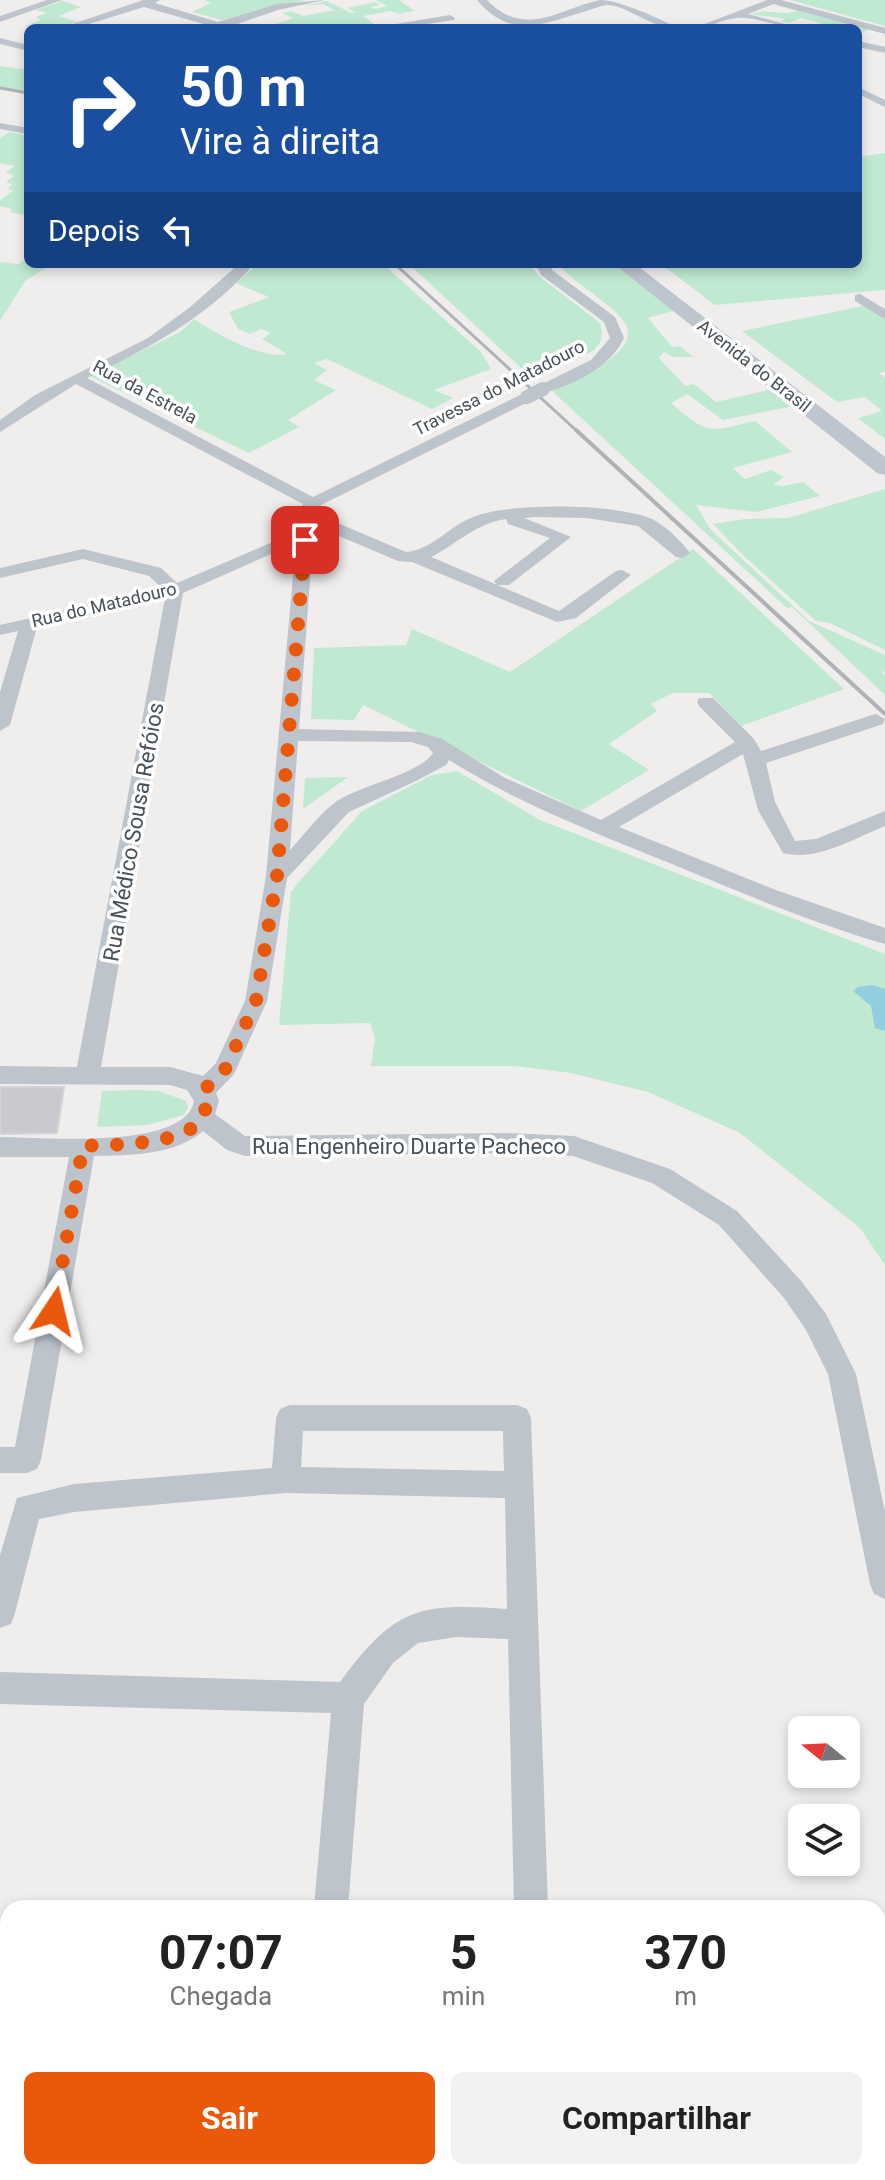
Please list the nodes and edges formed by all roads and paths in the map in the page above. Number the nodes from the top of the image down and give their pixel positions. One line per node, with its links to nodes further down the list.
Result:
1 (57, 0): 11 (street)
2 (155, 0): 7 (street)
3 (320, 0): 14 (street)
4 (482, 0): 6 (street)
5 (775, 0): 9 (street); 20 (street)
6 (607, 1): 17 (street)
7 (143, 3): 12 (street); 13 (street)
8 (439, 9): 10 (street)
9 (737, 14): 18 (street); 19 (street)
10 (450, 18): 15 (street); 16 (street)
11 (0, 19)
12 (78, 24)
13 (206, 24)
14 (219, 24)
15 (406, 24)
16 (455, 24)
17 (662, 24)
18 (710, 24)
19 (778, 24)
20 (860, 24)
21 (862, 25): 22 (street)
22 (885, 31)
23 (0, 41): 24 (street)
24 (24, 45)
25 (862, 45): 26 (street)
26 (885, 50)
27 (862, 92): 28 (street)
28 (885, 104)
29 (0, 126): 30 (street)
30 (24, 130)
31 (242, 268): 37 (street, Rua da Estrela)
32 (544, 268): 42 (street, Travessa do Matadouro, bridge)
33 (628, 268): 40 (main road, Avenida do Brasil)
34 (644, 268): 39 (main road, Avenida do Brasil)
35 (860, 298): 36 (street)
36 (885, 315)
37 (76, 378): 38 (street); 41 (street, Rua da Estrela)
38 (0, 427)
39 (885, 454)
40 (885, 468)
41 (293, 493): 42 (street, Rua da Estrela); 44 (street)
42 (320, 500): 44 (street, Travessa do Matadouro)
43 (501, 515): 45 (street); 46 (street); 49 (street)
44 (306, 530): 46 (street); 50 (street, Rua do Matadouro); 56 (street)
45 (682, 553)
46 (418, 558): 48 (street)
47 (0, 573): 50 (street)
48 (622, 575)
49 (503, 581)
50 (175, 590): 51 (street, Rua do Matadouro); 63 (street, Rua Médico Sousa Refóios)
51 (29, 623): 52 (street, Rua do Matadouro); 55 (street)
52 (0, 630)
53 (706, 702): 58 (street)
54 (876, 720): 58 (street)
55 (0, 725)
56 (291, 735): 57 (street); 61 (street)
57 (435, 743): 60 (street); 61 (street)
58 (752, 751): 59 (street); 60 (street)
59 (885, 818)
60 (602, 828): 62 (street)
61 (277, 876): 65 (street)
62 (885, 936)
63 (88, 1073): 64 (street, Rua Engenheiro Duarte Pacheco); 65 (street, Rua Engenheiro Duarte Pacheco)
64 (0, 1075)
65 (202, 1103): 66 (street); 71 (street, Rua Engenheiro Duarte Pacheco)
66 (83, 1146): 67 (street); 68 (street)
67 (0, 1147)
68 (13, 1460)
69 (286, 1480): 70 (street); 70 (street); 72 (street)
70 (519, 1485): 73 (street)
71 (885, 1584)
72 (0, 1613)
73 (523, 1625): 75 (street); 77 (street)
74 (0, 1688): 75 (street)
75 (348, 1698): 76 (street)
76 (332, 1900)
77 (531, 1900)

